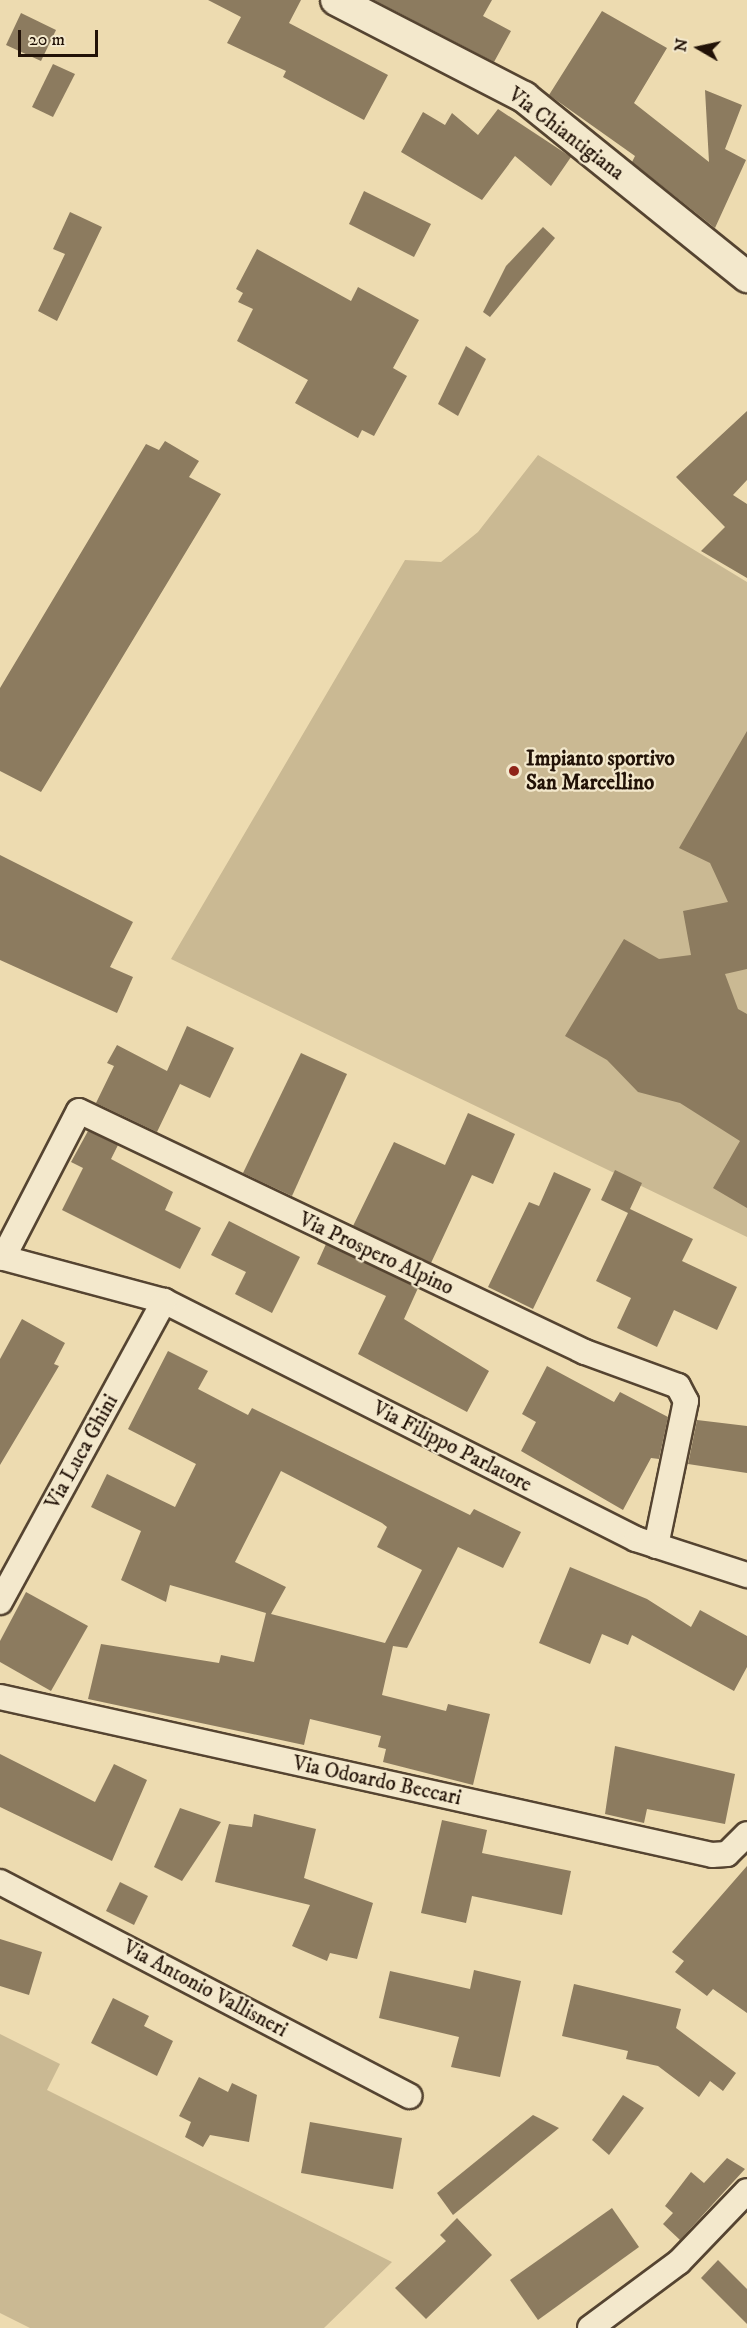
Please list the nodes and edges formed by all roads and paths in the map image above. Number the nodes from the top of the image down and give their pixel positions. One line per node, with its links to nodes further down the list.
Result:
1 (336, 0): 2 (street, Via Chiantigiana)
2 (747, 277)
3 (2, 1257): 4 (street, Via Filippo Parlatore); 5 (street, Via Prospero Alpino)
4 (164, 1301): 5 (street, Via Filippo Parlatore); 7 (street, Via Luca Ghini)
5 (656, 1546): 6 (street, Via Filippo Parlatore)
6 (747, 1575)
7 (0, 1602)
8 (0, 1697): 9 (street, Via Odoardo Beccari)
9 (747, 1834)
10 (0, 1882): 11 (street, Via Antonio Vallisneri)
11 (410, 2096)
12 (747, 2191): 13 (street)
13 (590, 2328)

